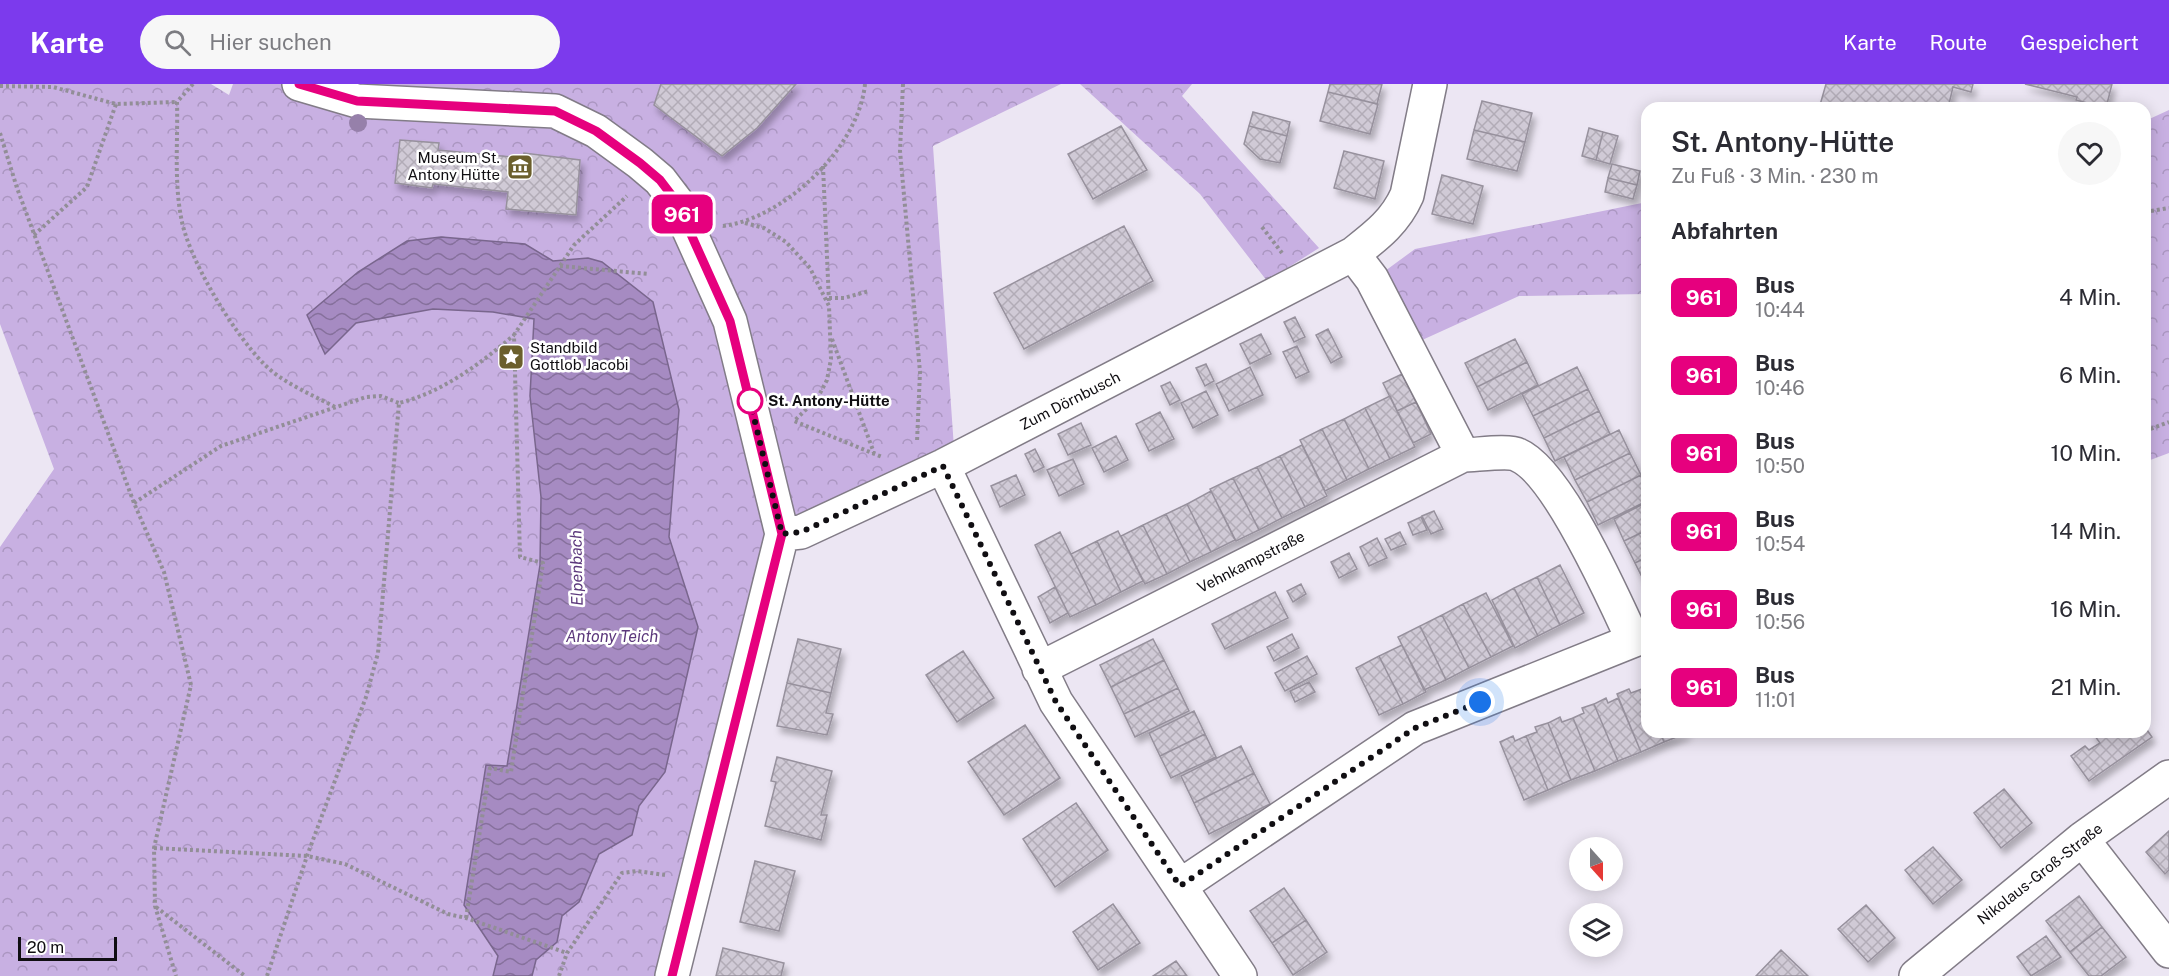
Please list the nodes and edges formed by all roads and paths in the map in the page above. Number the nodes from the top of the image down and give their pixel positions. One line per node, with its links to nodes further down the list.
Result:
1 (193, 84): 7 (path)
2 (299, 84): 11 (street)
3 (866, 84): 10 (path)
4 (903, 84): 31 (path)
5 (1430, 84): 17 (street, Zum Dörnbusch)
6 (0, 86): 8 (path)
7 (177, 102): 8 (path); 26 (path)
8 (116, 104): 16 (path)
9 (0, 133): 16 (path)
10 (823, 166): 14 (path); 21 (path)
11 (651, 173): 15 (street); 18 (path)
12 (2169, 208): 13 (path)
13 (2151, 211)
14 (744, 223): 15 (path); 22 (path)
15 (690, 230): 33 (street)
16 (34, 235): 32 (path)
17 (1353, 254): 30 (street); 31 (street, Zum Dörnbusch)
18 (560, 266): 19 (path); 23 (path)
19 (649, 274)
20 (869, 291): 21 (path)
21 (829, 298): 22 (path)
22 (829, 306): 24 (path)
23 (514, 335): 25 (path); 43 (path)
24 (831, 335): 29 (path); 29 (path)
25 (399, 403): 26 (path); 39 (path)
26 (337, 408): 32 (path)
27 (2169, 422): 28 (path)
28 (2151, 430)
29 (874, 454): 31 (path)
30 (1463, 455): 34 (street, Vehnkampstraße); 35 (street, Vehnkampstraße)
31 (921, 476): 33 (street, Zum Dörnbusch); 35 (street)
32 (135, 503): 38 (path)
33 (782, 534): 40 (street)
34 (1640, 637): 41 (street)
35 (1038, 669): 41 (street)
36 (2169, 777): 37 (street, Nikolaus-Groß-Straße)
37 (2082, 839): 44 (street); 52 (street, Nikolaus-Groß-Straße)
38 (154, 848): 39 (path); 42 (path)
39 (307, 856): 43 (path); 48 (path)
40 (696, 880): 45 (path); 50 (street)
41 (1180, 886): 51 (street)
42 (155, 906): 46 (path); 47 (path)
43 (466, 918): 45 (path)
44 (2169, 951)
45 (567, 953): 49 (path)
46 (176, 976)
47 (245, 976)
48 (267, 976)
49 (559, 976)
50 (672, 976)
51 (1240, 976)
52 (1916, 976)

